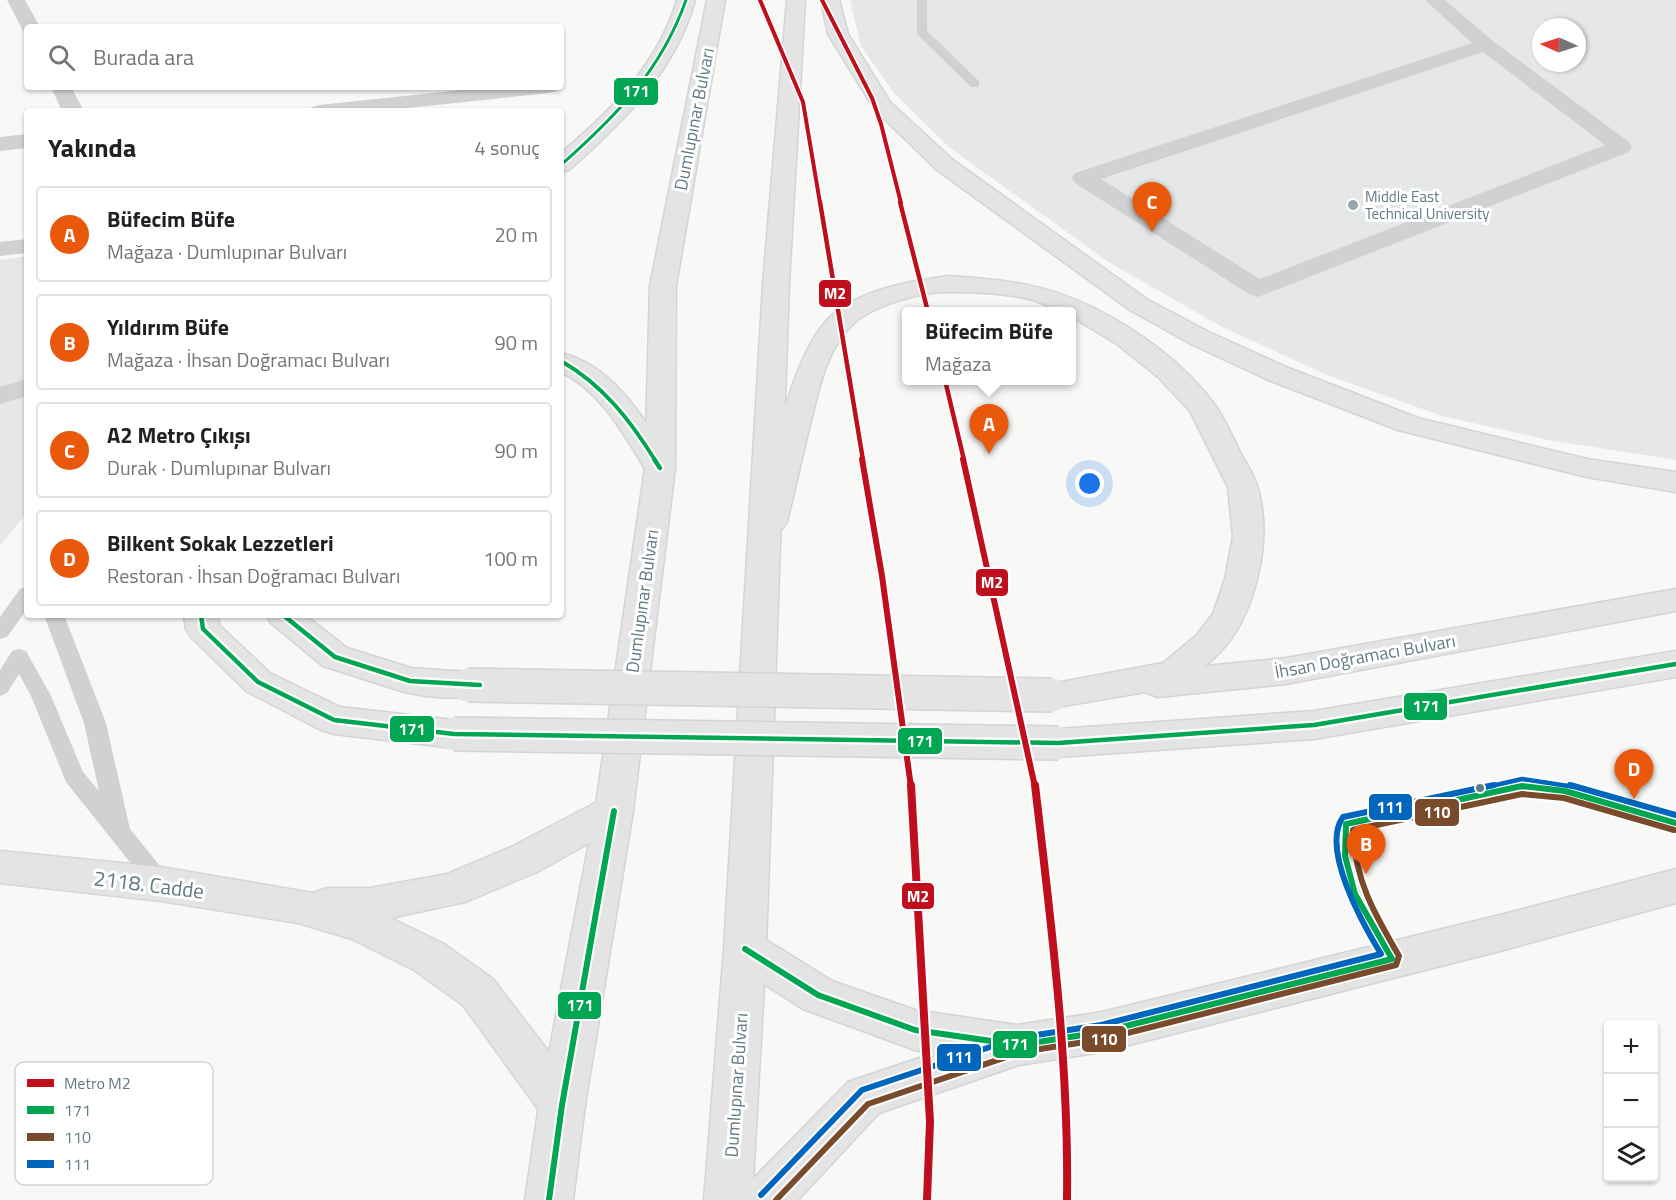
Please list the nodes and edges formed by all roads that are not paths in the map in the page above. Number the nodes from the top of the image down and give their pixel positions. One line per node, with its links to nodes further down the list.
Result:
1 (16, 0): 8 (street)
2 (686, 0): 17 (main road)
3 (716, 0): 25 (main road, Dumlupınar Bulvarı)
4 (796, 0): 27 (main road, Dumlupınar Bulvarı)
5 (830, 0): 26 (main road)
6 (922, 0): 10 (lane)
7 (1434, 0): 9 (street)
8 (28, 24)
9 (1486, 45): 9 (street)
10 (975, 84)
11 (62, 90): 13 (street)
12 (521, 90): 14 (street)
13 (72, 108)
14 (348, 108)
15 (24, 141): 16 (street)
16 (0, 144)
17 (564, 162)
18 (24, 246): 19 (street)
19 (0, 249)
20 (1070, 307): 27 (main road)
21 (1076, 310): 36 (main road)
22 (564, 362): 25 (main road)
23 (24, 388): 24 (street)
24 (0, 396)
25 (660, 468): 37 (main road, Dumlupınar Bulvarı)
26 (1676, 482)
27 (763, 552): 44 (main road, Dumlupınar Bulvarı)
28 (24, 598): 33 (lane)
29 (1676, 600): 36 (main road, İhsan Doğramacı Bulvarı)
30 (55, 618): 39 (lane)
31 (201, 618): 34 (main road, bridge)
32 (287, 618): 36 (main road, bridge)
33 (0, 632)
34 (1676, 664)
35 (0, 688): 39 (lane)
36 (1052, 695)
37 (614, 811): 43 (main road); 47 (main road, Dumlupınar Bulvarı)
38 (1676, 823): 45 (lane)
39 (119, 832): 41 (lane)
40 (0, 867): 41 (main road, 2118. Cadde)
41 (161, 884): 43 (main road, 2118. Cadde)
42 (1676, 886): 45 (main road)
43 (298, 906): 47 (main road)
44 (745, 949): 46 (main road); 49 (main road, Dumlupınar Bulvarı)
45 (1392, 959): 46 (main road)
46 (1019, 1044): 50 (main road)
47 (562, 1105): 48 (main road, Dumlupınar Bulvarı)
48 (549, 1200)
49 (728, 1200)
50 (766, 1200)

